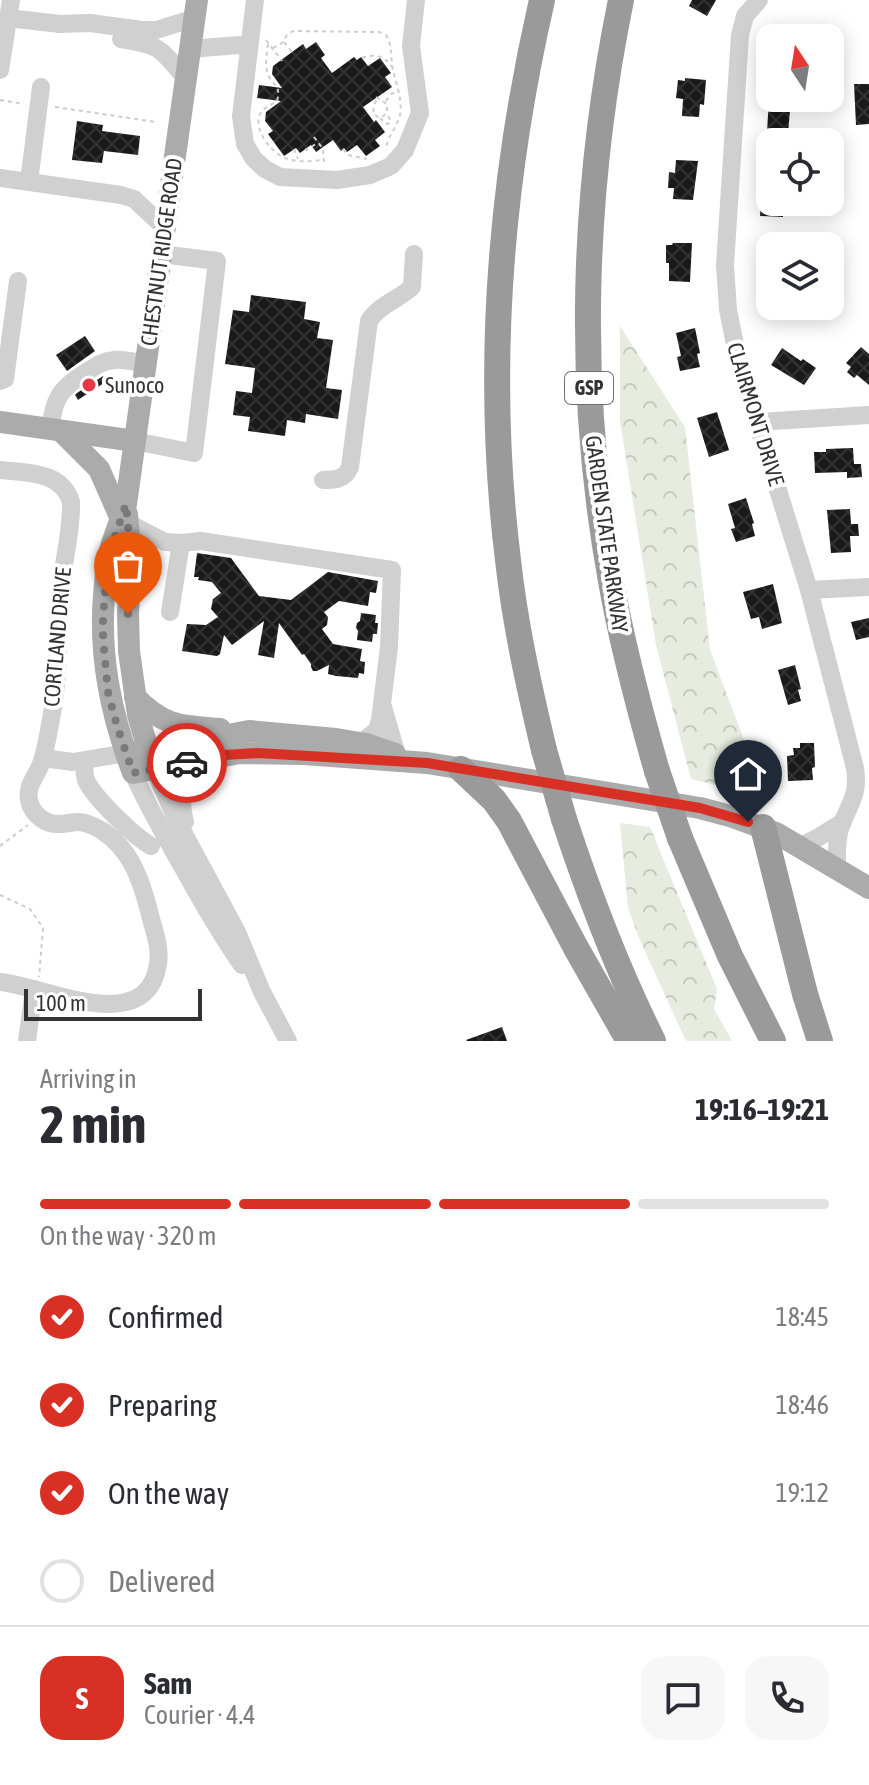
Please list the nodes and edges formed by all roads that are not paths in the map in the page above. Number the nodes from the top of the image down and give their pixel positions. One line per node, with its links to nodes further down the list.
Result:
1 (255, 0): 9 (street)
2 (416, 0): 9 (street)
3 (542, 0): 61 (highway, bridge)
4 (621, 0): 62 (highway, GARDEN STATE PARKWAY / GSP, bridge)
5 (759, 0): 24 (street, CLAIRMONT DRIVE)
6 (10, 9): 8 (street); 11 (street)
7 (196, 9): 8 (street); 10 (main road, CHESTNUT RIDGE ROAD)
8 (60, 24): 12 (street)
9 (256, 42): 10 (street)
10 (190, 49): 12 (main road, CHESTNUT RIDGE ROAD)
11 (0, 70)
12 (186, 79): 16 (main road, CHESTNUT RIDGE ROAD)
13 (40, 96): 15 (street)
14 (0, 178): 15 (street)
15 (29, 182): 16 (street)
16 (164, 227): 17 (main road, CHESTNUT RIDGE ROAD)
17 (161, 254): 20 (main road, CHESTNUT RIDGE ROAD); 26 (street)
18 (414, 254): 28 (street)
19 (18, 281): 21 (street)
20 (146, 364): 25 (street); 26 (main road, CHESTNUT RIDGE ROAD)
21 (3, 380)
22 (869, 415): 24 (street)
23 (3, 421): 25 (main road)
24 (758, 422): 33 (street, CLAIRMONT DRIVE)
25 (56, 430): 26 (main road); 29 (main road)
26 (135, 441): 29 (main road, CHESTNUT RIDGE ROAD)
27 (0, 470): 41 (street, CORTLAND DRIVE)
28 (323, 480)
29 (125, 515): 30 (street); 31 (main road, CHESTNUT RIDGE ROAD); 43 (main road, CHESTNUT RIDGE ROAD)
30 (173, 543): 31 (street); 34 (street); 36 (street)
31 (131, 560): 35 (main road, CHESTNUT RIDGE ROAD)
32 (869, 587): 33 (street)
33 (809, 590): 45 (street, CLAIRMONT DRIVE)
34 (170, 612)
35 (135, 697): 37 (main road); 43 (main road, CHESTNUT RIDGE ROAD)
36 (383, 706): 38 (street); 39 (street)
37 (249, 731): 38 (main road); 43 (main road)
38 (361, 743): 39 (main road)
39 (397, 755): 44 (main road)
40 (211, 757): 43 (main road); 44 (main road); 51 (street)
41 (43, 758): 42 (street); 52 (street, CORTLAND DRIVE)
42 (85, 761): 43 (street); 49 (street)
43 (140, 761): 49 (street, CHESTNUT RIDGE ROAD); 51 (street, CHESTNUT RIDGE ROAD)
44 (427, 763): 46 (main road)
45 (862, 768): 47 (street, CLAIRMONT DRIVE)
46 (461, 769): 48 (main road); 60 (highway)
47 (843, 822): 50 (street); 53 (street, CLAIRMONT DRIVE)
48 (763, 827): 50 (main road); 63 (highway)
49 (159, 844): 52 (street); 57 (street, CHESTNUT RIDGE ROAD)
50 (801, 846): 53 (main road)
51 (192, 848): 57 (street, CHESTNUT RIDGE ROAD)
52 (130, 858): 56 (street)
53 (837, 868): 54 (main road)
54 (869, 888)
55 (0, 982): 56 (street)
56 (34, 989): 58 (street)
57 (262, 992): 59 (street, CHESTNUT RIDGE ROAD)
58 (27, 1041)
59 (288, 1041)
60 (629, 1041)
61 (653, 1041)
62 (773, 1041)
63 (820, 1041)

